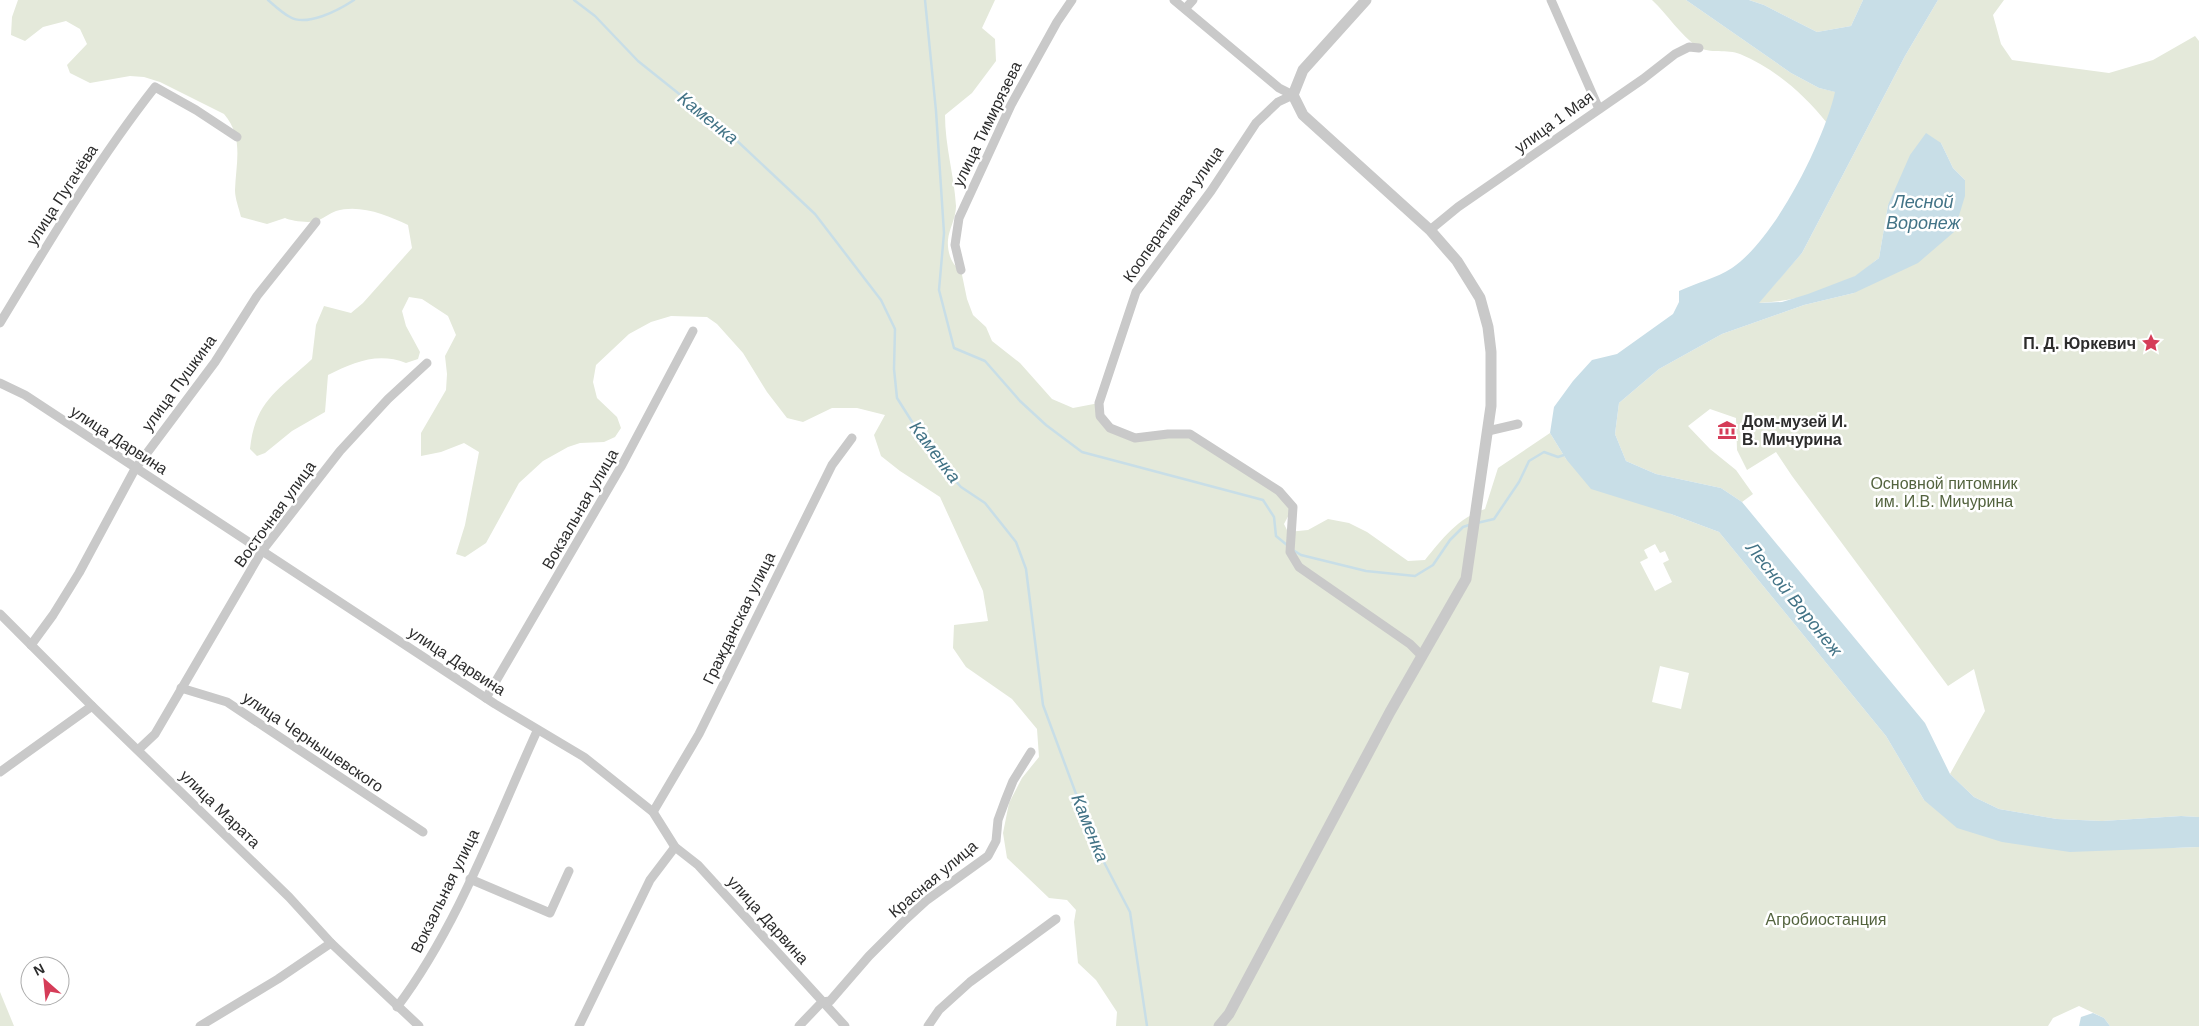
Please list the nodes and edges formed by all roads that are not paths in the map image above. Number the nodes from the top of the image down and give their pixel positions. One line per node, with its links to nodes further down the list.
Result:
1 (1072, 0): 13 (street, улица Тимирязева)
2 (1174, 0): 6 (street)
3 (1192, 0): 6 (street)
4 (1366, 0): 8 (street)
5 (1551, 0): 9 (street)
6 (1185, 9): 8 (street)
7 (1699, 48): 9 (street, улица 1 Мая)
8 (1293, 94): 12 (street); 25 (street, Кооперативная улица)
9 (1599, 109): 12 (street, улица 1 Мая)
10 (237, 137): 14 (street, улица Пугачёва)
11 (316, 222): 21 (street, улица Пушкина)
12 (1430, 230): 19 (street)
13 (961, 270)
14 (0, 323)
15 (693, 331): 27 (street, Вокзальная улица)
16 (427, 363): 22 (street, Восточная улица)
17 (0, 383): 21 (street, улица Дарвина)
18 (1518, 424): 19 (street)
19 (1488, 430): 25 (street)
20 (852, 438): 33 (street, Гражданская улица)
21 (135, 470): 22 (street, улица Дарвина); 24 (street, улица Пушкина)
22 (262, 551): 26 (street, Восточная улица); 27 (street, улица Дарвина)
23 (0, 614): 24 (street, улица Марата)
24 (31, 646): 28 (street, улица Марата)
25 (1422, 656): 48 (street)
26 (182, 688): 30 (street, Восточная улица); 34 (street, улица Чернышевского)
27 (486, 698): 29 (street, улица Дарвина)
28 (92, 706): 30 (street, улица Марата); 32 (street)
29 (537, 731): 33 (street, улица Дарвина); 37 (street, Вокзальная улица)
30 (138, 750): 39 (street, улица Марата)
31 (1031, 752): 40 (street, Красная улица)
32 (0, 772)
33 (653, 812): 35 (street, улица Дарвина)
34 (423, 832)
35 (675, 847): 40 (street, улица Дарвина); 44 (street)
36 (569, 871): 37 (street)
37 (470, 879): 41 (street, Вокзальная улица)
38 (1056, 919): 47 (street)
39 (331, 943): 41 (street, улица Марата); 42 (street)
40 (822, 1002): 45 (street, Красная улица); 46 (street, улица Дарвина)
41 (397, 1006): 43 (street, улица Марата)
42 (200, 1026)
43 (418, 1026)
44 (579, 1026)
45 (800, 1026)
46 (845, 1026)
47 (928, 1026)
48 (1219, 1026)

